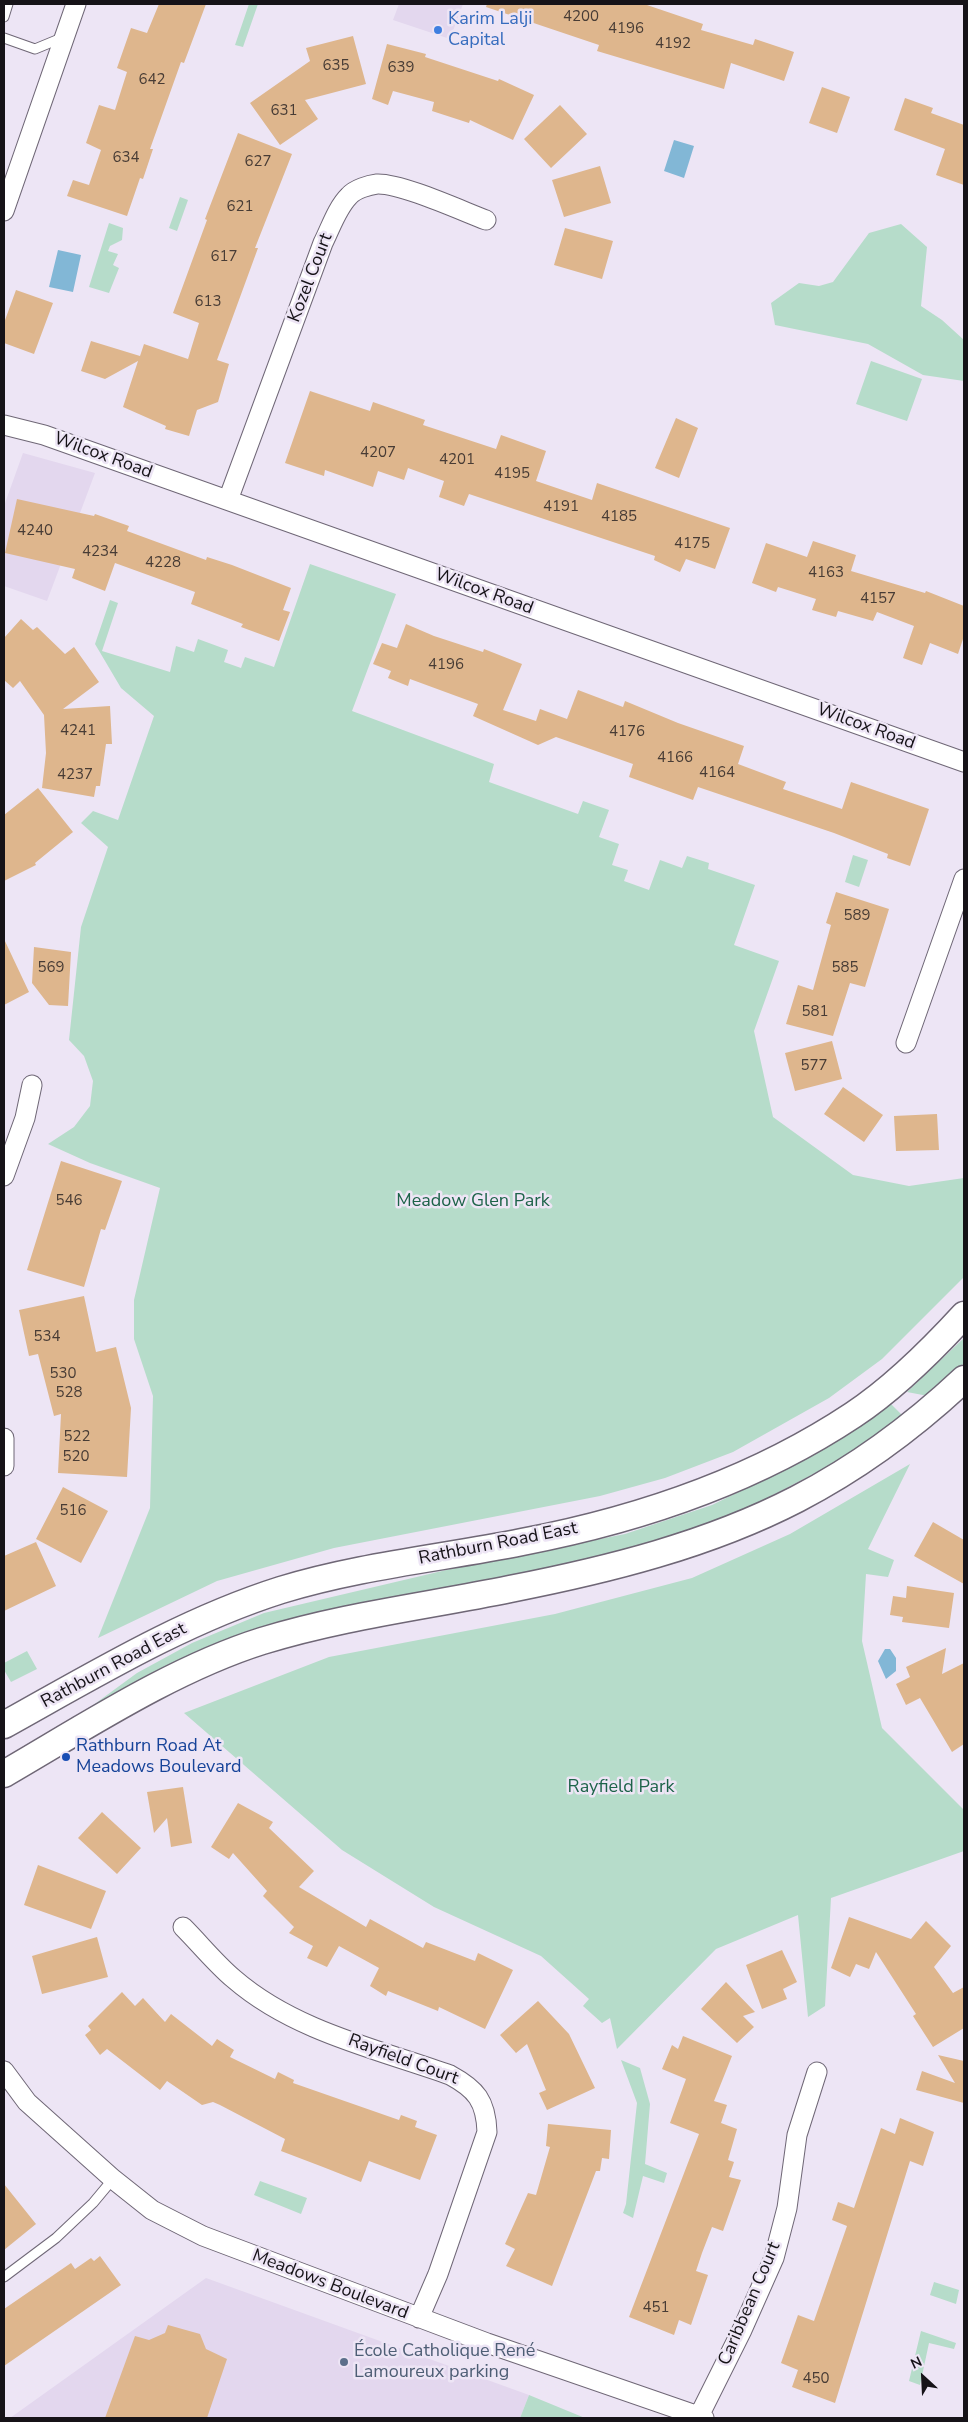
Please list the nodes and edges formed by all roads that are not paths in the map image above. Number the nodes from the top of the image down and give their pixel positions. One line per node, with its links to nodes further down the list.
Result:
1 (8, 4): 3 (lane)
2 (76, 4): 4 (street)
3 (4, 17)
4 (64, 37): 5 (lane); 6 (street)
5 (4, 38)
6 (4, 211)
7 (486, 220): 9 (street, Kozel Court)
8 (4, 425): 9 (street, Wilcox Road)
9 (228, 500): 10 (street, Wilcox Road)
10 (964, 762)
11 (964, 879): 12 (street)
12 (906, 1043)
13 (32, 1086): 14 (street)
14 (4, 1176)
15 (964, 1315): 19 (street, Rathburn Road East)
16 (964, 1379): 20 (street)
17 (4, 1438): 18 (street)
18 (4, 1466)
19 (4, 1725)
20 (4, 1774)
21 (183, 1927): 26 (street, Rayfield Court)
22 (4, 2071): 24 (street, Meadows Boulevard)
23 (817, 2072): 27 (street, Caribbean Court)
24 (113, 2179): 25 (lane); 26 (street, Meadows Boulevard)
25 (4, 2277)
26 (419, 2318): 27 (street, Meadows Boulevard)
27 (702, 2417)

